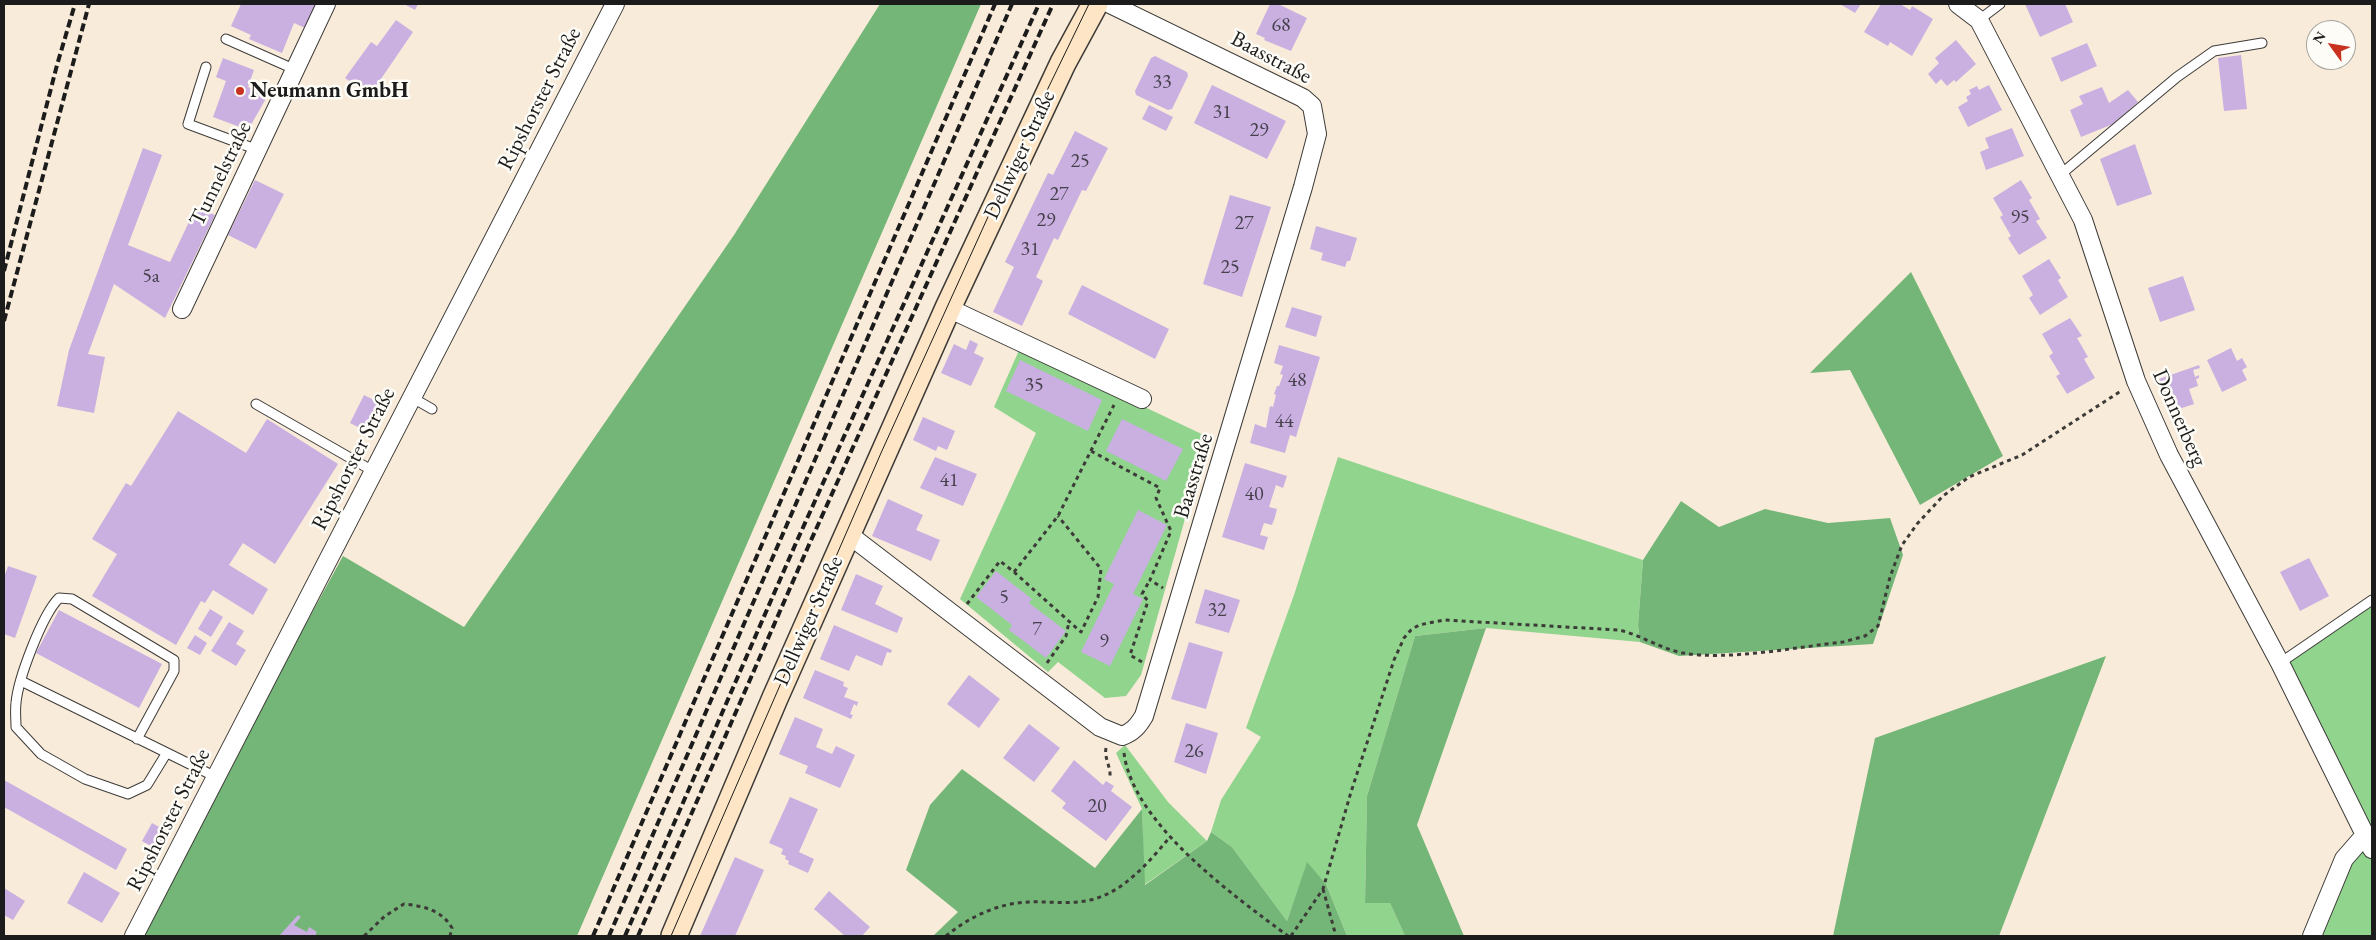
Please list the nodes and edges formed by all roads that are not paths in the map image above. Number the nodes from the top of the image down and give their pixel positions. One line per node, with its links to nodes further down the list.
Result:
1 (326, 4): 11 (street, Tunnelstraße)
2 (1095, 4): 14 (main road, Dellwiger Straße)
3 (1110, 4): 21 (street, Baasstraße)
4 (1958, 4): 7 (street, Donnerberg)
5 (2000, 4): 7 (lane)
6 (610, 5): 16 (street, Ripshorster Straße)
7 (1979, 20): 13 (street, Donnerberg)
8 (226, 39): 11 (lane)
9 (2262, 44): 13 (lane)
10 (206, 68): 12 (lane)
11 (296, 70): 12 (street, Tunnelstraße)
12 (258, 150): 15 (street, Tunnelstraße)
13 (2060, 175): 23 (street, Donnerberg)
14 (948, 308): 17 (street); 21 (main road, Dellwiger Straße)
15 (182, 309)
16 (411, 397): 19 (lane); 20 (street, Ripshorster Straße)
17 (1142, 399)
18 (256, 404): 20 (lane)
19 (432, 409)
20 (373, 471): 27 (street, Ripshorster Straße)
21 (848, 534): 30 (main road, Dellwiger Straße)
22 (2372, 600): 23 (lane)
23 (2280, 663): 28 (street, Donnerberg)
24 (21, 681): 25 (lane); 25 (lane); 26 (lane)
25 (137, 739): 26 (lane)
26 (166, 754): 27 (lane)
27 (216, 777): 29 (street, Ripshorster Straße)
28 (2369, 841): 31 (street)
29 (134, 936)
30 (674, 936)
31 (2312, 936)

